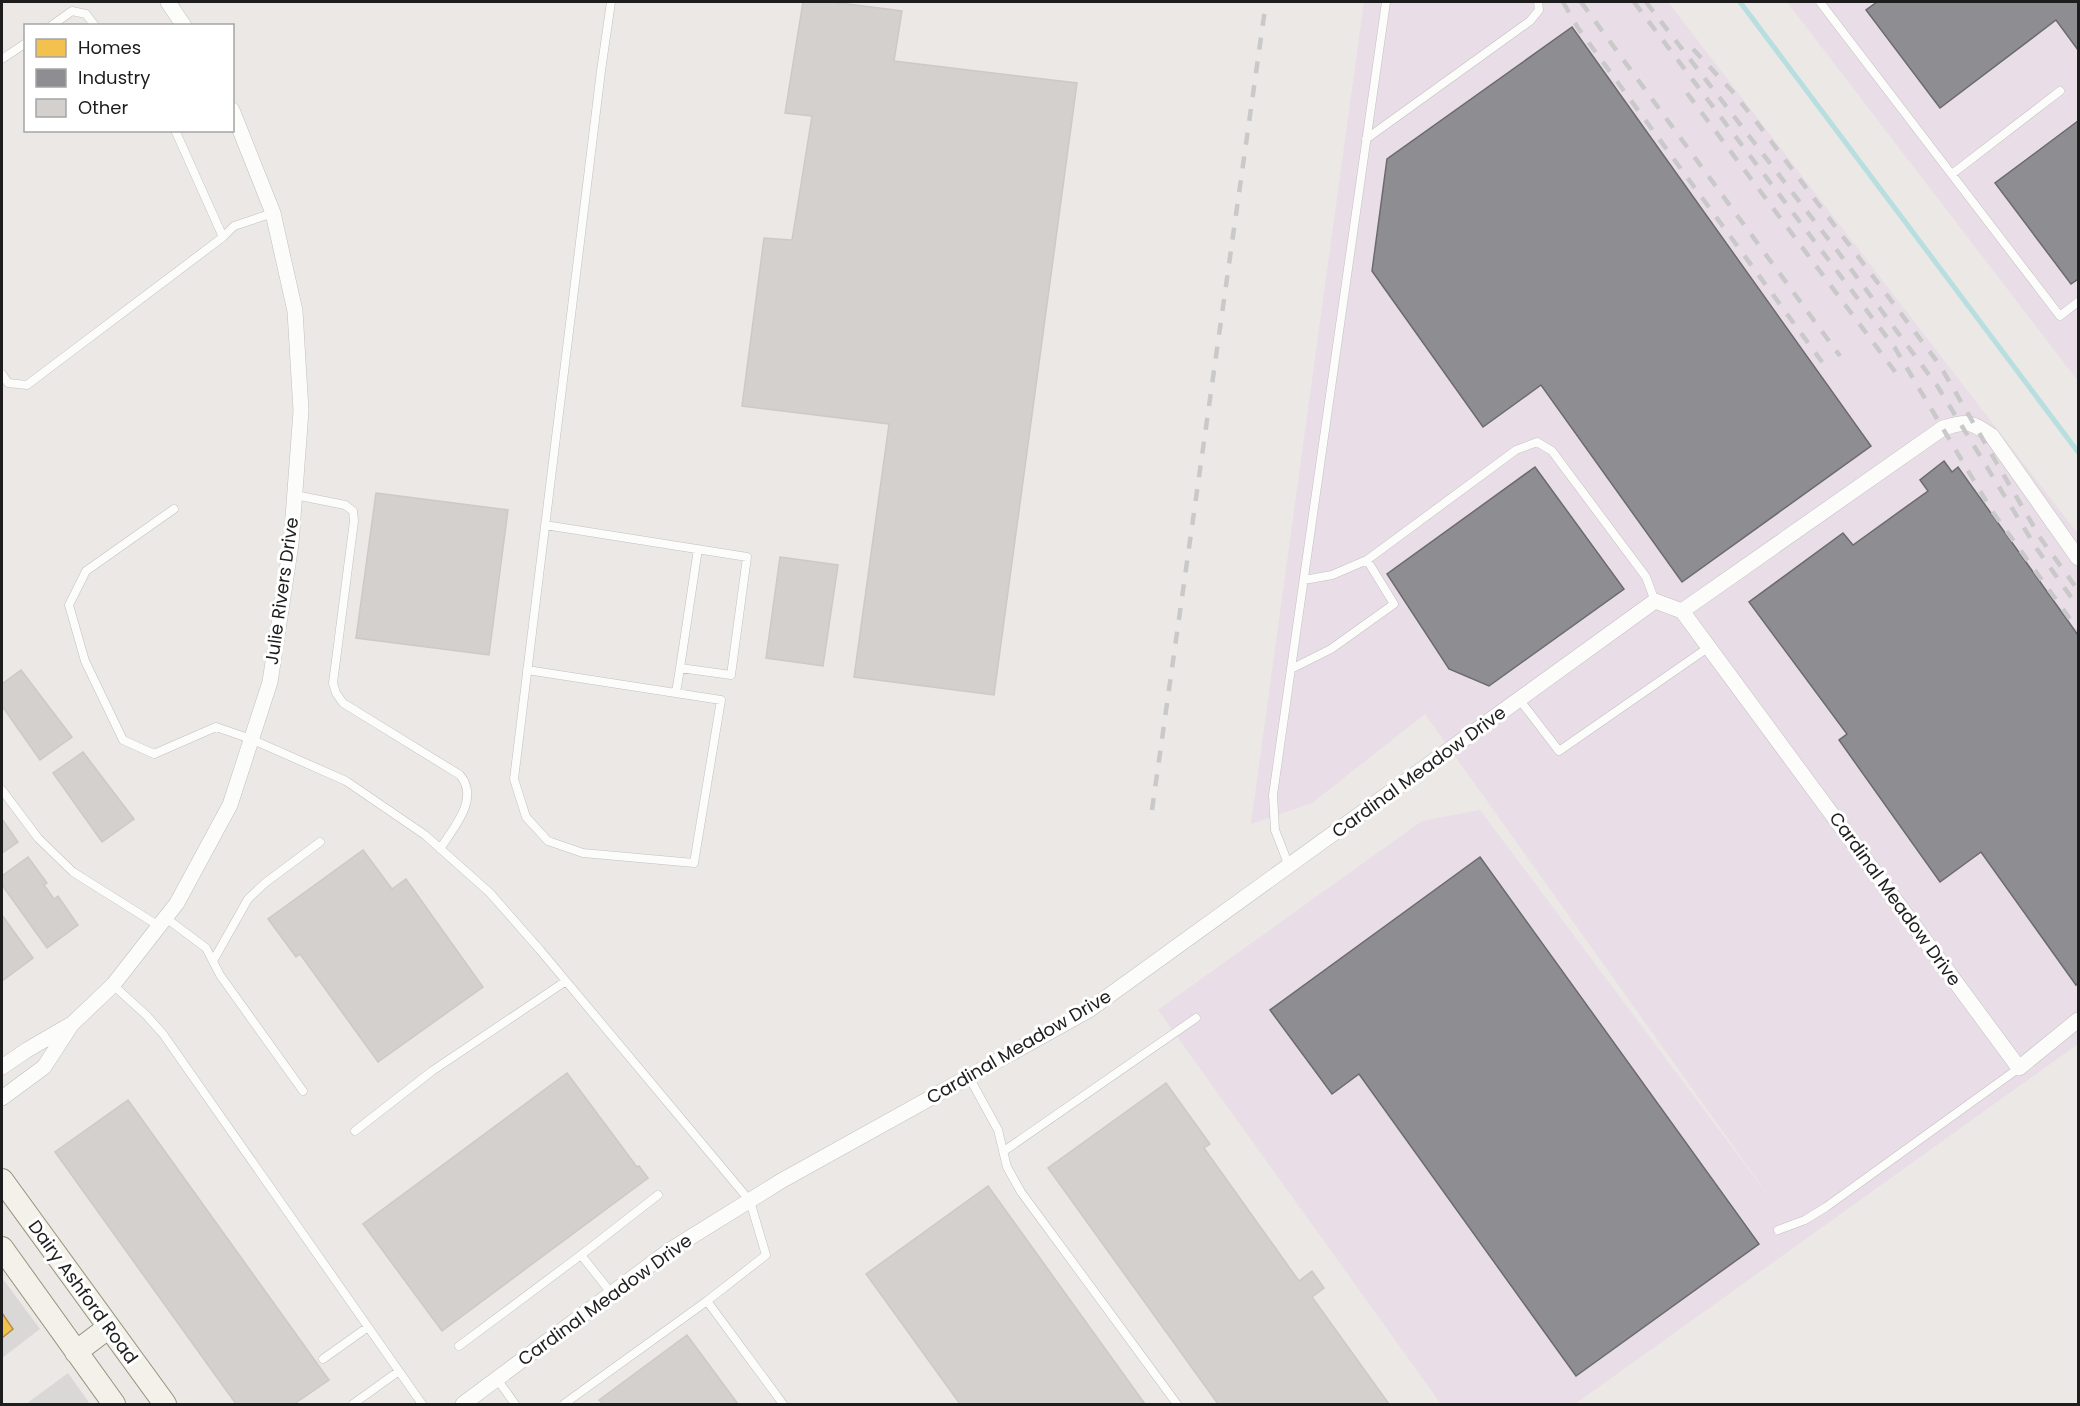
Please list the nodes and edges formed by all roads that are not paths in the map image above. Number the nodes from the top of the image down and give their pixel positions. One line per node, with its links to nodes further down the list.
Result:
1 (168, 2): 8 (street)
2 (611, 2): 22 (lane)
3 (1386, 2): 14 (lane)
4 (1538, 2): 14 (lane)
5 (1820, 2): 15 (lane)
6 (54, 24): 7 (lane)
7 (94, 24)
8 (183, 24)
9 (24, 44): 10 (lane)
10 (2, 59)
11 (2060, 91): 15 (lane)
12 (234, 115): 16 (street, Julie Rivers Drive)
13 (176, 132): 17 (lane)
14 (1366, 139): 26 (lane)
15 (1952, 174): 18 (lane)
16 (273, 213): 17 (lane); 20 (street, Julie Rivers Drive)
17 (222, 237): 19 (lane)
18 (2079, 303)
19 (2, 374)
20 (295, 495): 35 (street, Julie Rivers Drive); 38 (lane)
21 (174, 509): 35 (lane)
22 (545, 525): 23 (lane); 32 (lane)
23 (698, 549): 30 (lane); 30 (lane)
24 (2079, 558): 28 (street)
25 (1367, 560): 26 (lane); 27 (lane); 31 (lane)
26 (1304, 580): 31 (lane)
27 (1655, 600): 28 (street); 34 (street, Cardinal Meadow Drive)
28 (1682, 611): 29 (street, Cardinal Meadow Drive)
29 (1709, 647): 34 (lane); 48 (street, Cardinal Meadow Drive)
30 (680, 668): 33 (lane)
31 (1291, 669): 39 (lane)
32 (527, 670): 33 (lane); 33 (lane)
33 (676, 693)
34 (1519, 699): 39 (street, Cardinal Meadow Drive)
35 (251, 739): 38 (lane); 40 (street, Julie Rivers Drive)
36 (2, 790): 40 (lane)
37 (320, 842): 41 (lane)
38 (440, 849): 42 (lane)
39 (1289, 866): 49 (street, Cardinal Meadow Drive)
40 (162, 922): 41 (lane); 43 (street, Julie Rivers Drive)
41 (213, 961): 50 (lane)
42 (566, 981): 52 (lane); 56 (lane)
43 (113, 985): 46 (street, Julie Rivers Drive); 63 (lane)
44 (1196, 1018): 53 (lane)
45 (2079, 1020): 48 (street)
46 (72, 1024): 47 (street, Julie Rivers Drive); 51 (street, Julie Rivers Drive)
47 (2, 1067)
48 (2019, 1068): 57 (lane)
49 (969, 1077): 53 (lane); 56 (street, Cardinal Meadow Drive)
50 (303, 1091)
51 (2, 1098)
52 (355, 1131)
53 (1004, 1151): 77 (lane)
54 (2, 1180): 62 (main road, Dairy Ashford Road)
55 (658, 1195): 59 (lane)
56 (750, 1200): 60 (street, Cardinal Meadow Drive); 61 (lane)
57 (1778, 1230)
58 (2, 1248): 65 (main road)
59 (581, 1255): 60 (lane); 64 (lane)
60 (612, 1293): 68 (street, Cardinal Meadow Drive)
61 (707, 1301): 75 (lane); 76 (lane)
62 (109, 1327): 65 (main road); 70 (main road, Dairy Ashford Road)
63 (368, 1327): 66 (lane); 67 (lane)
64 (459, 1346)
65 (76, 1352): 69 (main road)
66 (323, 1359)
67 (399, 1371): 71 (lane); 72 (lane)
68 (497, 1379): 73 (street, Cardinal Meadow Drive); 74 (lane)
69 (114, 1404)
70 (165, 1404)
71 (353, 1404)
72 (422, 1404)
73 (463, 1404)
74 (515, 1404)
75 (564, 1404)
76 (783, 1404)
77 (1177, 1404)

